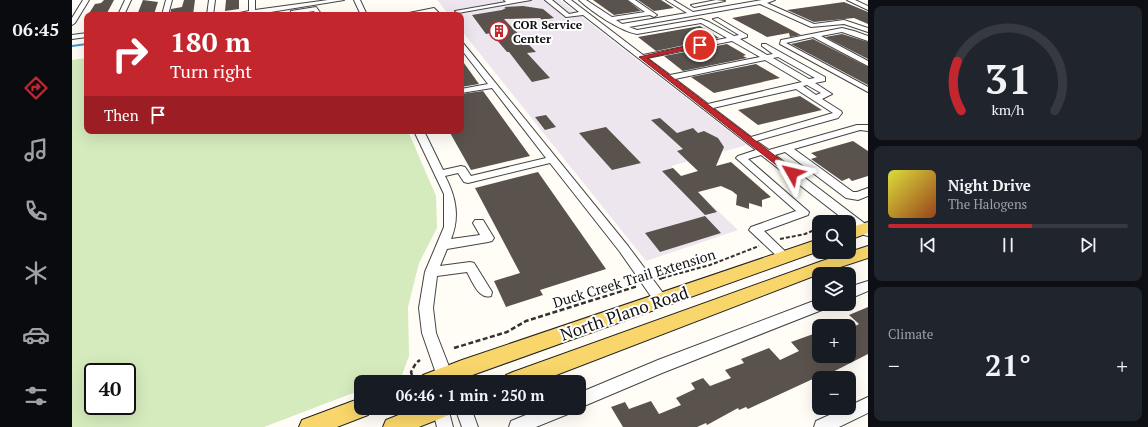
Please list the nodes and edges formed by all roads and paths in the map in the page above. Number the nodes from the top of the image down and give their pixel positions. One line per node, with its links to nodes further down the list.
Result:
1 (86, 0): 41 (street)
2 (128, 0): 24 (street)
3 (169, 0): 25 (street)
4 (212, 0): 26 (street)
5 (252, 0): 27 (street)
6 (340, 0): 21 (street)
7 (357, 0): 29 (street)
8 (528, 0): 17 (street)
9 (548, 0): 33 (street)
10 (567, 0): 33 (street)
11 (582, 0): 39 (street)
12 (631, 0): 34 (street)
13 (669, 0): 35 (street)
14 (742, 0): 20 (street)
15 (772, 0): 19 (street)
16 (850, 0): 22 (street)
17 (509, 1): 23 (street)
18 (722, 1): 32 (street)
19 (761, 2): 20 (street); 43 (street)
20 (750, 4): 32 (street); 36 (street)
21 (293, 8): 27 (street); 28 (street)
22 (868, 8)
23 (458, 11)
24 (122, 12)
25 (166, 12)
26 (210, 12)
27 (252, 12)
28 (318, 12)
29 (363, 12)
30 (421, 12): 31 (street)
31 (436, 12)
32 (704, 12): 35 (street); 37 (street)
33 (584, 13): 44 (street)
34 (651, 13): 38 (street); 39 (street)
35 (693, 14): 38 (street)
36 (775, 17)
37 (714, 18): 40 (street); 48 (street)
38 (662, 19): 42 (street)
39 (611, 20): 42 (street)
40 (703, 21): 42 (street); 48 (street)
41 (72, 23)
42 (623, 26): 44 (street)
43 (866, 28)
44 (605, 29): 53 (street)
45 (84, 35): 47 (street)
46 (814, 35): 49 (street); 55 (street); 61 (street)
47 (72, 37)
48 (734, 38): 53 (street); 54 (street)
49 (868, 39)
50 (764, 45): 52 (street)
51 (464, 48): 58 (street)
52 (779, 55): 54 (street); 57 (street)
53 (642, 57): 56 (street)
54 (767, 58): 56 (street); 57 (street)
55 (868, 64)
56 (669, 78): 63 (street)
57 (808, 82): 59 (street); 62 (street)
58 (494, 85): 60 (street); 69 (street)
59 (797, 86): 62 (street); 63 (street)
60 (464, 90)
61 (868, 90)
62 (816, 98): 66 (street)
63 (706, 107): 66 (street)
64 (868, 128): 67 (street)
65 (420, 134): 70 (street)
66 (749, 140): 68 (street)
67 (786, 148): 68 (street); 71 (street)
68 (765, 153): 73 (street); 76 (street)
69 (553, 159): 70 (street); 82 (street)
70 (440, 174): 77 (street)
71 (868, 192)
72 (479, 223): 77 (street)
73 (866, 229): 75 (main road)
74 (812, 231): 76 (path, Duck Creek Trail Extension)
75 (856, 232)
76 (769, 242): 80 (street); 82 (path, Duck Creek Trail Extension)
77 (443, 245): 81 (street)
78 (812, 247): 80 (main road, North Plano Road)
79 (868, 252): 88 (main road, North Plano Road)
80 (785, 257): 86 (main road, North Plano Road)
81 (431, 272): 85 (street); 92 (street)
82 (650, 282): 86 (street); 89 (path, Duck Creek Trail Extension)
83 (868, 286): 84 (street)
84 (856, 290)
85 (486, 292)
86 (662, 301): 88 (main road); 93 (main road, North Plano Road)
87 (812, 308): 95 (street)
88 (677, 321): 94 (main road, North Plano Road)
89 (454, 348)
90 (420, 360): 91 (path)
91 (412, 375)
92 (440, 375)
93 (458, 375)
94 (532, 375)
95 (586, 398)
96 (868, 405): 105 (street)
97 (354, 411): 101 (main road)
98 (435, 415): 102 (main road)
99 (466, 415): 103 (street)
100 (545, 415): 104 (street)
101 (309, 427)
102 (392, 427)
103 (470, 427)
104 (517, 427)
105 (822, 427)

